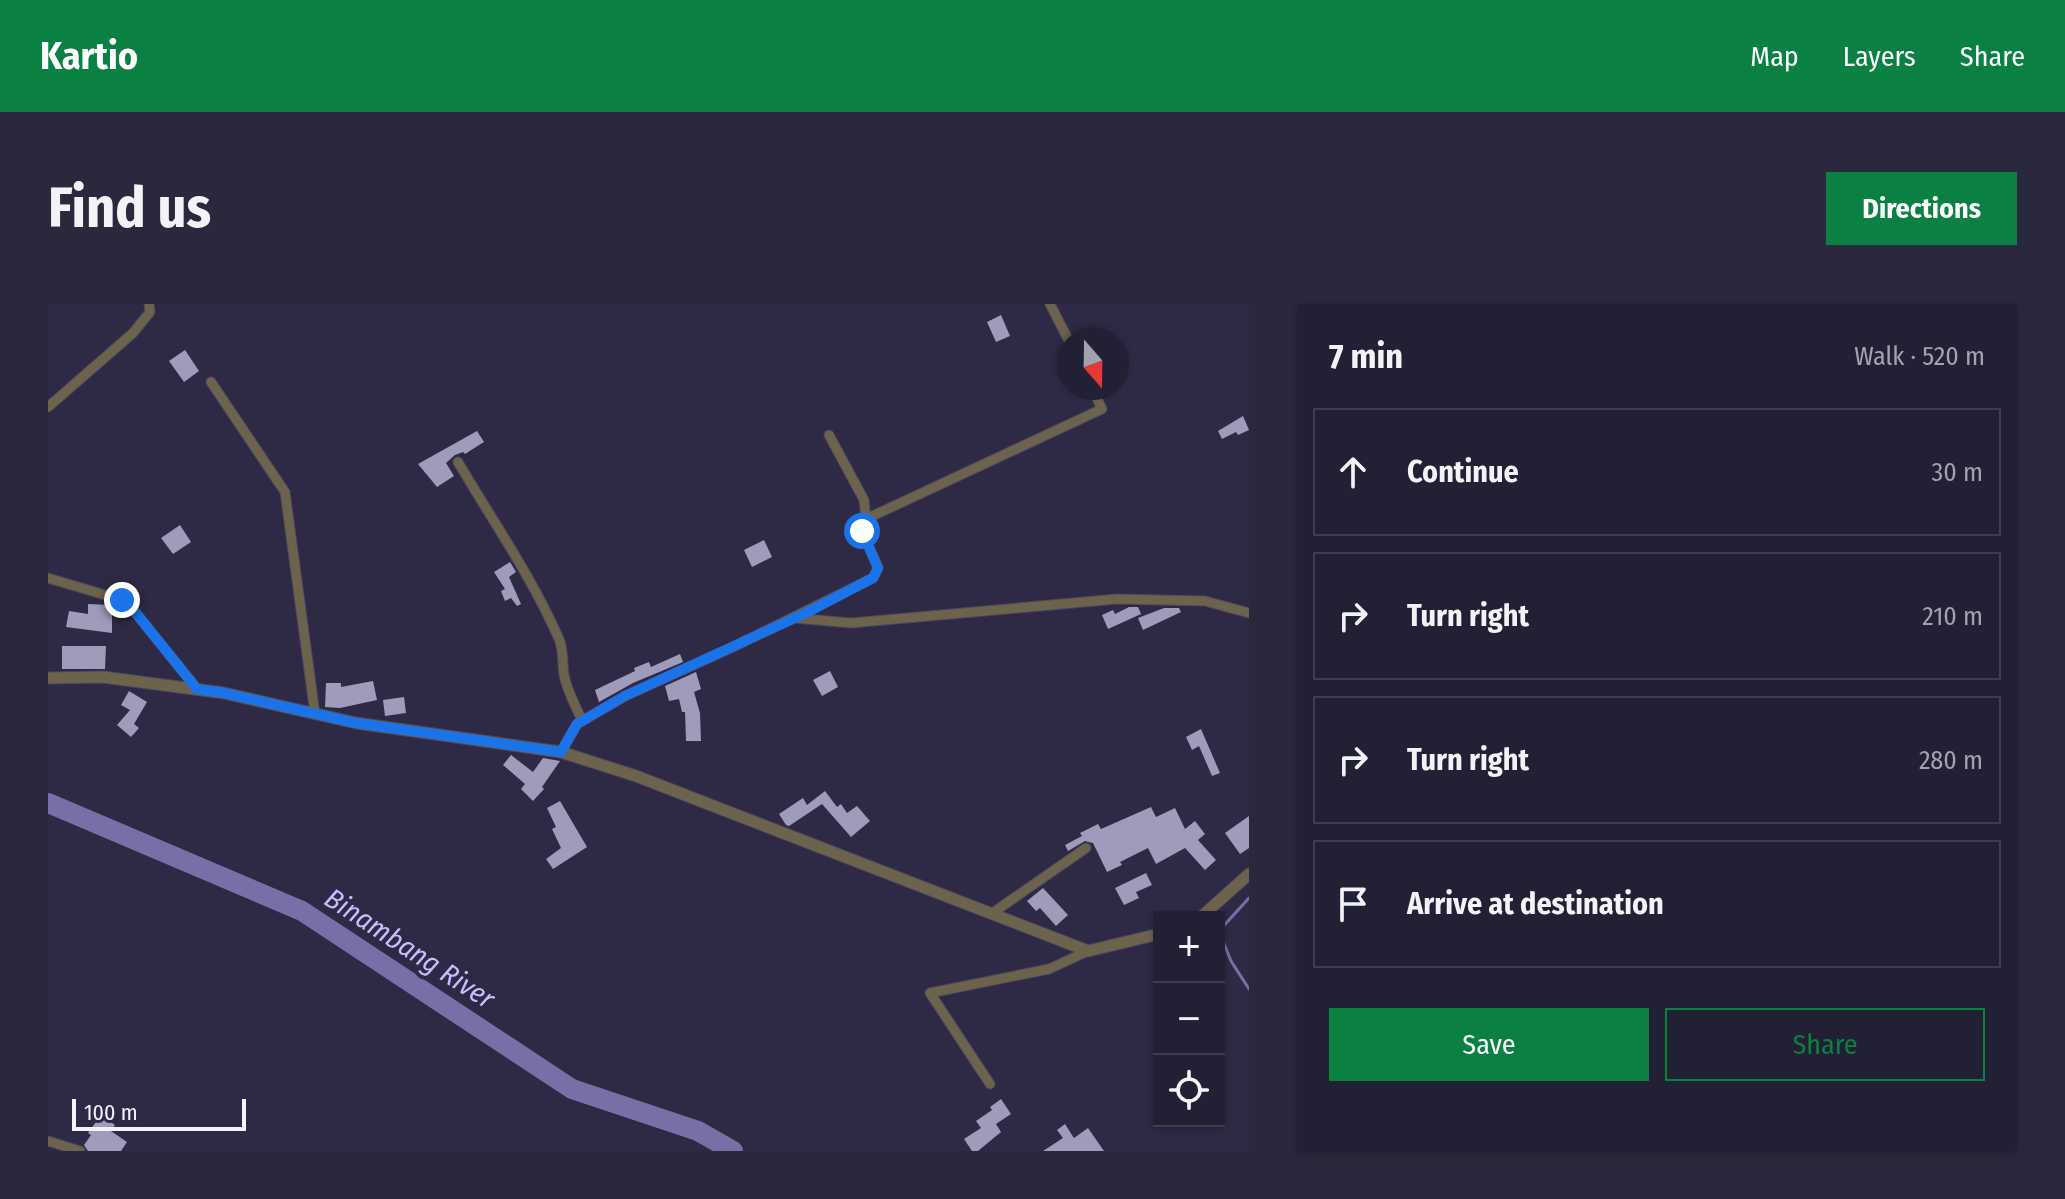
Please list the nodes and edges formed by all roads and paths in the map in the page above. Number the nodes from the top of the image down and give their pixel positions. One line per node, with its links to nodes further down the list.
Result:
1 (149, 304): 6 (street)
2 (1050, 304): 3 (street)
3 (1062, 328)
4 (211, 382): 15 (street)
5 (1098, 400): 9 (street)
6 (48, 407)
7 (829, 435): 9 (street)
8 (458, 462): 16 (street)
9 (866, 519): 12 (street)
10 (48, 578): 14 (street)
11 (1249, 613): 12 (street)
12 (795, 618): 16 (street)
13 (48, 678): 14 (street)
14 (197, 689): 15 (street)
15 (315, 714): 17 (street)
16 (582, 721): 17 (street)
17 (561, 752): 21 (street)
18 (1086, 848): 21 (street)
19 (1249, 874): 20 (street)
20 (1208, 911)
21 (991, 914): 23 (street)
22 (1153, 935): 23 (street)
23 (1088, 951): 24 (street)
24 (990, 1084)
25 (48, 1141): 26 (street)
26 (80, 1151)

